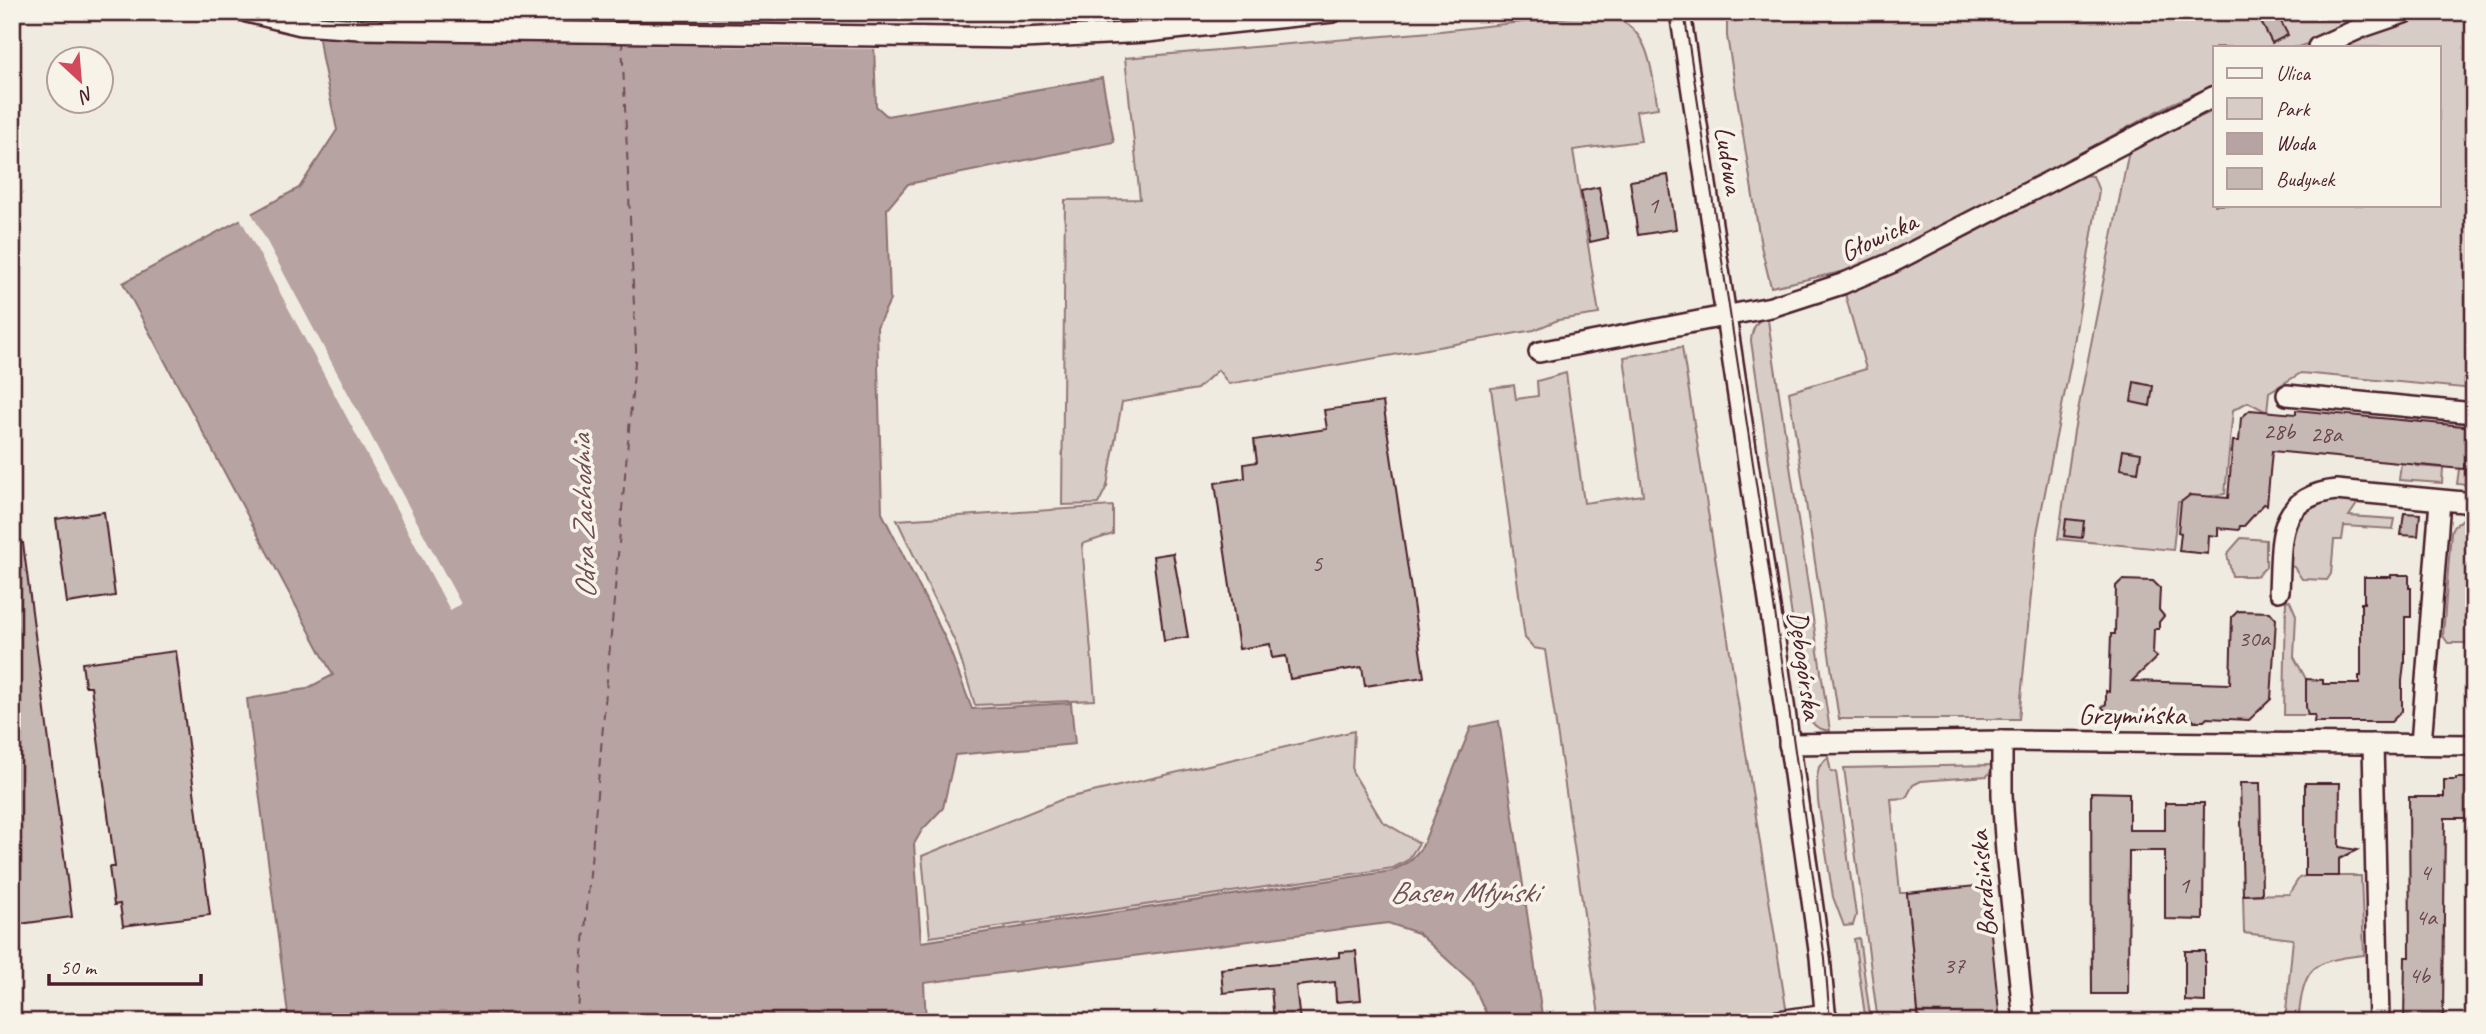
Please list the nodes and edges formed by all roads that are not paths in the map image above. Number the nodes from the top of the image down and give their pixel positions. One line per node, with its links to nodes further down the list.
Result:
1 (247, 12): 2 (street)
2 (1333, 12)
3 (1680, 12): 7 (street, Ludowa)
4 (2407, 12): 5 (street)
5 (2320, 46)
6 (2213, 97): 7 (street, Głowicka)
7 (1726, 316): 8 (street, Głowicka); 15 (street, Dębogórska)
8 (1539, 352)
9 (2287, 395): 10 (street)
10 (2474, 413)
11 (2440, 501): 12 (street); 13 (street); 17 (street)
12 (2474, 503)
13 (2279, 591)
14 (2002, 741): 15 (street, Grzymińska); 16 (street, Grzymińska); 21 (street, Bardzińska)
15 (1789, 744): 19 (street, Dębogórska)
16 (2373, 744): 17 (street, Grzymińska); 22 (street)
17 (2421, 744): 18 (street, Grzymińska)
18 (2474, 745)
19 (1826, 1019): 20 (street)
20 (1772, 1022)
21 (2024, 1022)
22 (2379, 1022)

